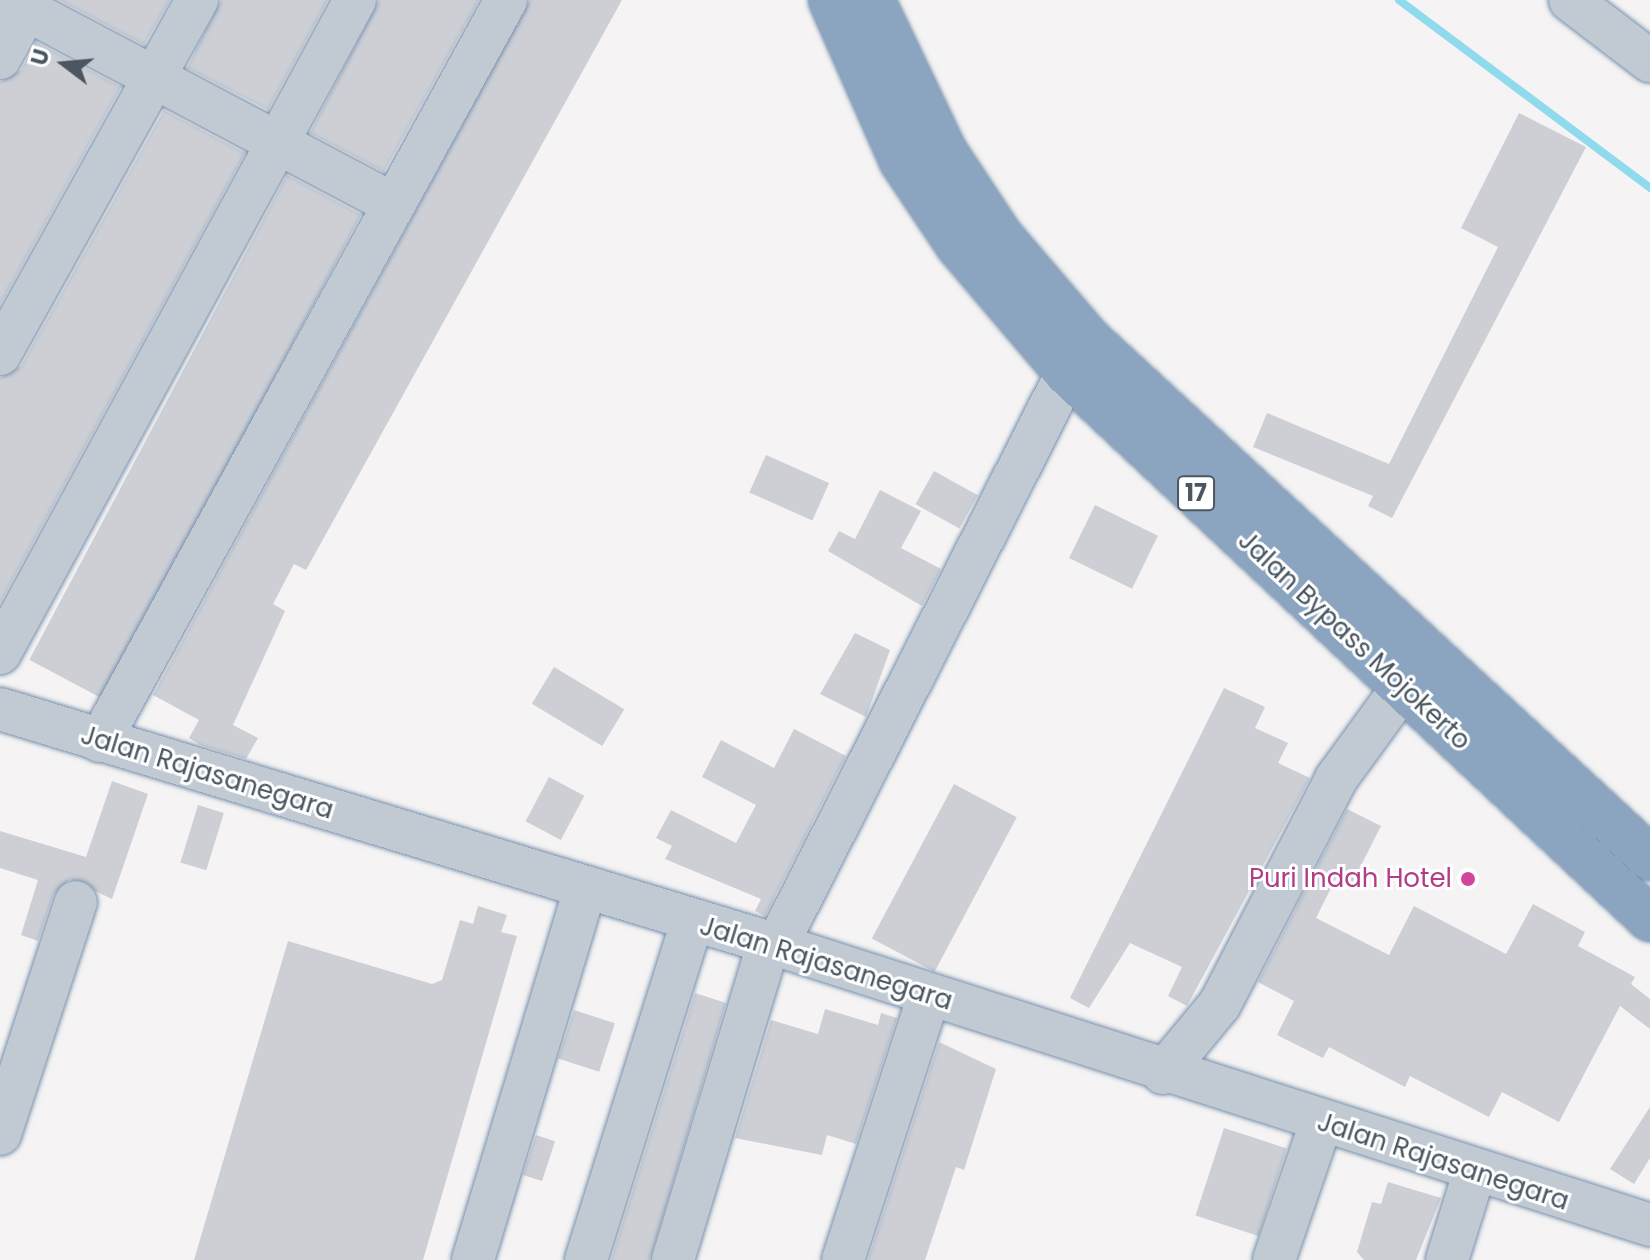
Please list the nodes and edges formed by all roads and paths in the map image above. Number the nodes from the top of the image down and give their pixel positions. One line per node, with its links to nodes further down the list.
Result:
1 (197, 0): 10 (street)
2 (355, 0): 11 (street)
3 (506, 0): 12 (street)
4 (831, 0): 14 (highway, Jalan Bypass Mojokerto / 17)
5 (872, 0): 19 (highway, Jalan Bypass Mojokerto / 17)
6 (1570, 0): 9 (street)
7 (22, 3): 8 (street); 10 (street)
8 (0, 58)
9 (1650, 61)
10 (154, 78): 11 (street); 13 (street)
11 (275, 145): 12 (street); 15 (street)
12 (393, 204): 18 (street)
13 (0, 354)
14 (1067, 373): 16 (highway, Jalan Bypass Mojokerto / 17); 24 (street)
15 (0, 653)
16 (1403, 687): 22 (highway, Jalan Bypass Mojokerto / 17); 26 (street)
17 (0, 709): 18 (street, Jalan Rajasanegara)
18 (100, 741): 20 (street, Jalan Rajasanegara)
19 (1650, 858)
20 (585, 890): 23 (street, Jalan Rajasanegara); 31 (street)
21 (76, 902): 28 (street)
22 (1650, 919)
23 (692, 922): 24 (street, Jalan Rajasanegara); 32 (street)
24 (773, 944): 25 (street, Jalan Rajasanegara); 33 (street)
25 (929, 996): 26 (street, Jalan Rajasanegara); 34 (street)
26 (1163, 1073): 27 (street, Jalan Rajasanegara)
27 (1321, 1123): 29 (street, Jalan Rajasanegara); 35 (street)
28 (0, 1134)
29 (1474, 1174): 30 (street, Jalan Rajasanegara); 36 (street)
30 (1650, 1225)
31 (473, 1260)
32 (586, 1260)
33 (673, 1260)
34 (843, 1260)
35 (1274, 1260)
36 (1447, 1260)

